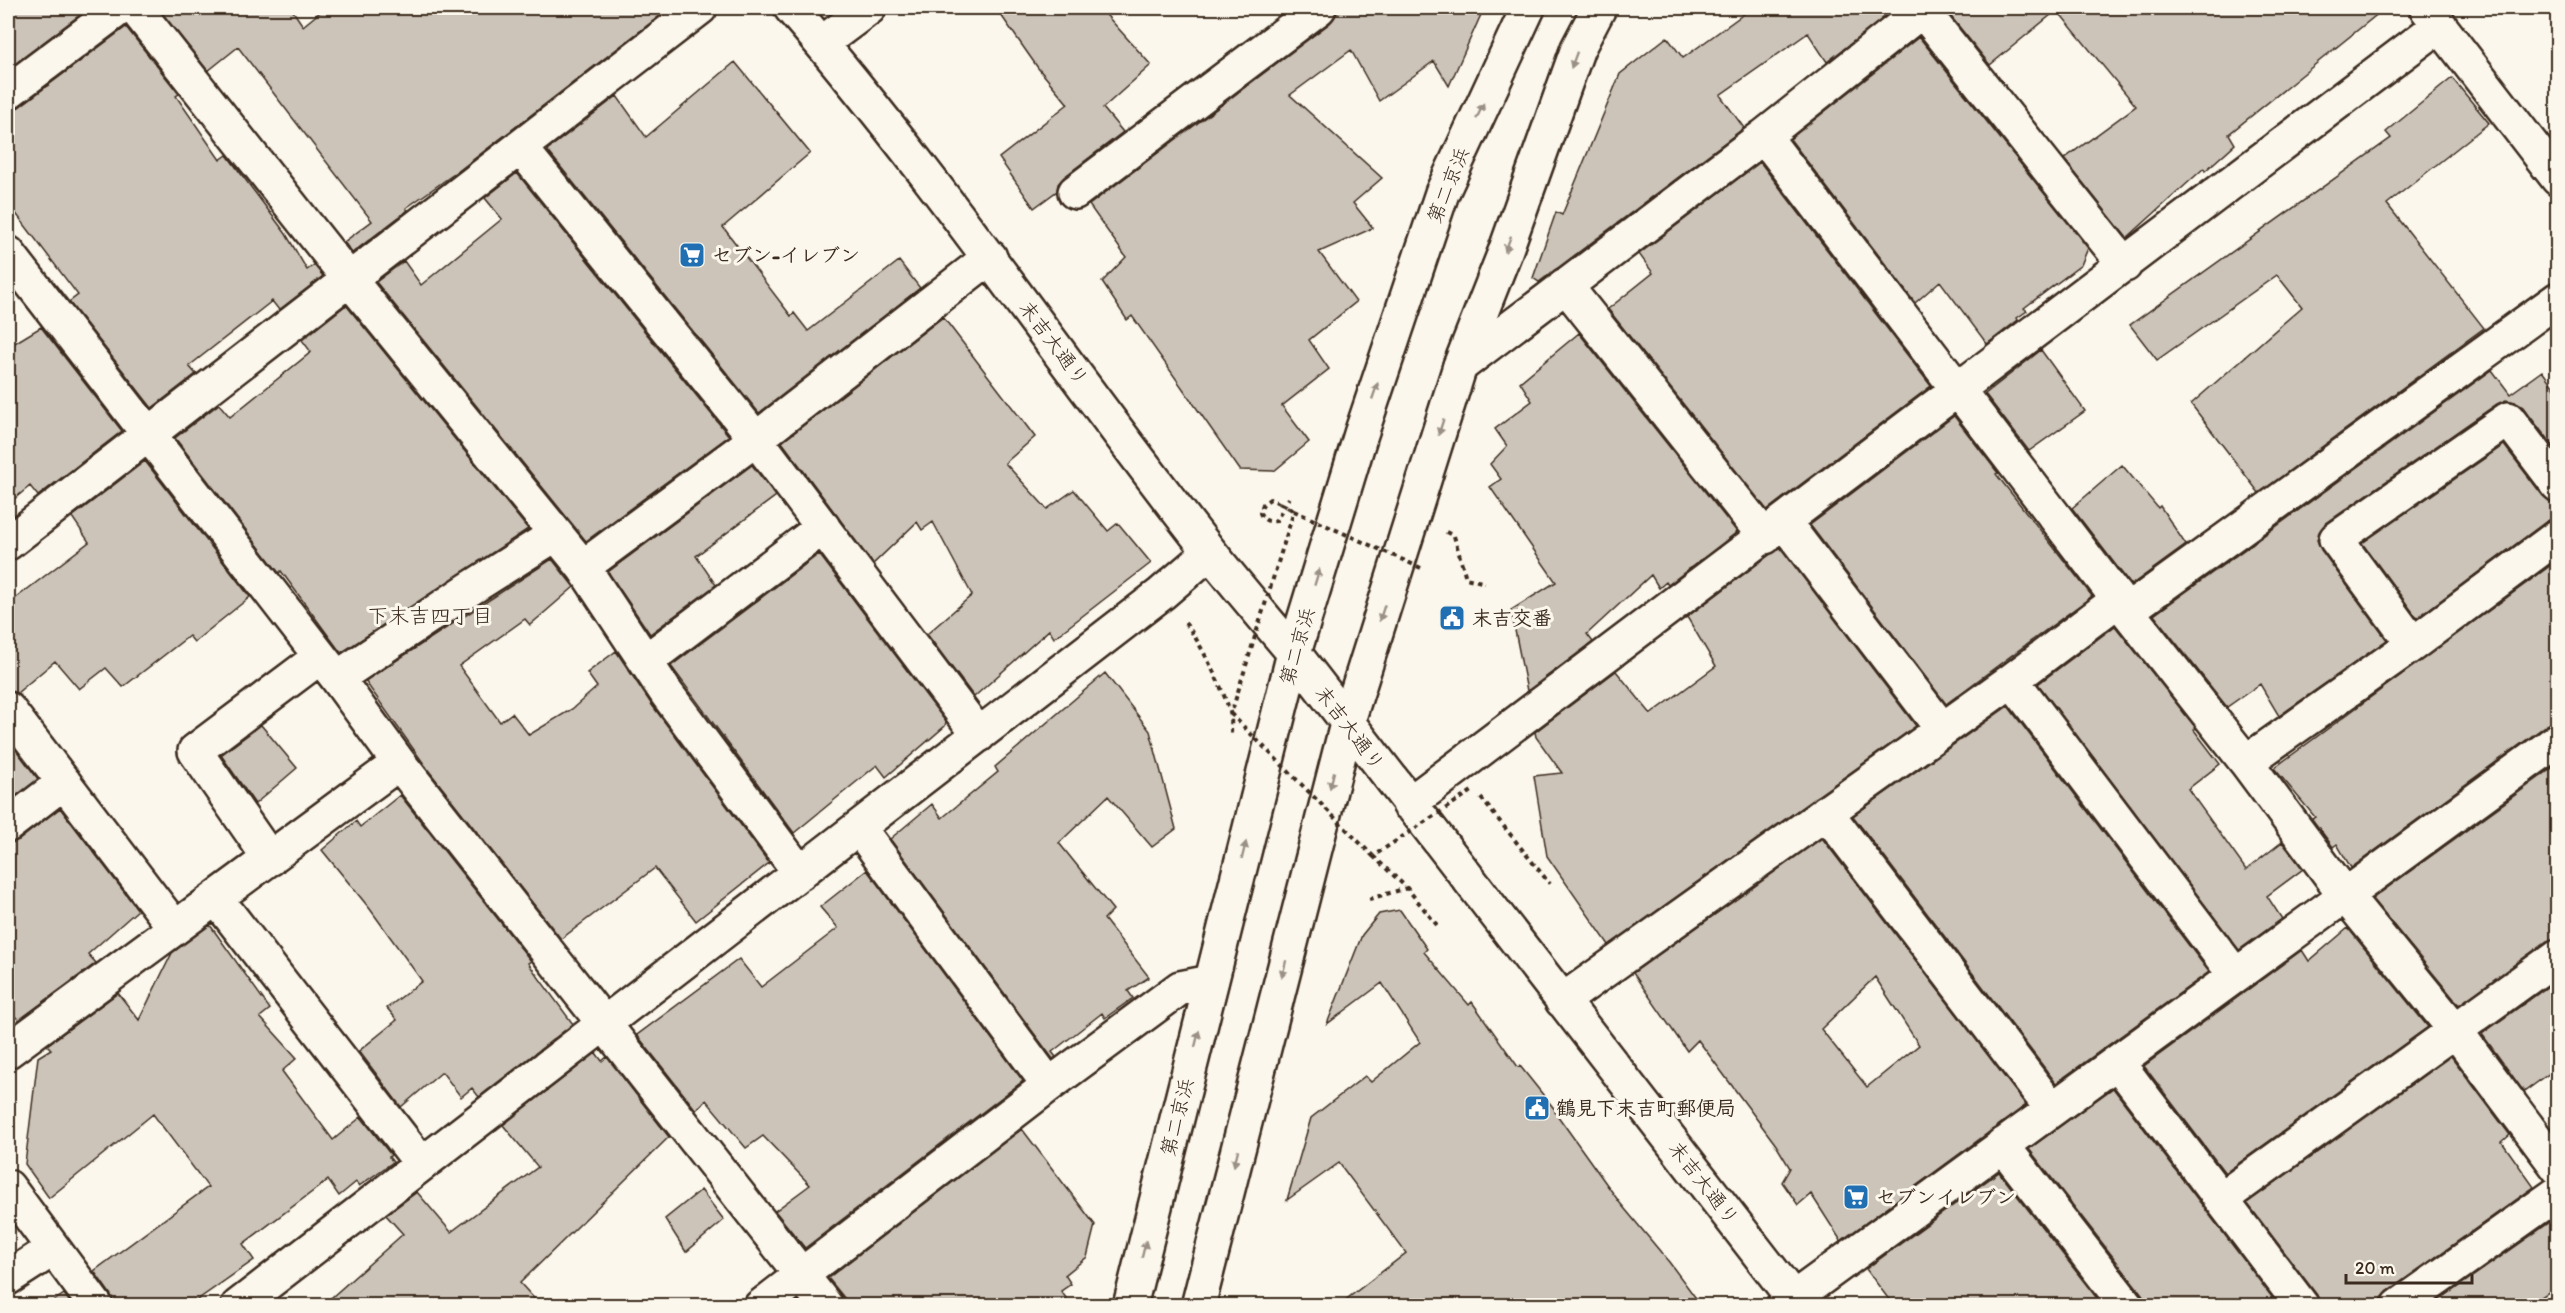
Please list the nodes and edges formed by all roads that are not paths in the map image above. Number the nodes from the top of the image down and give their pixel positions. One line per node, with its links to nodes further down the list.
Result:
1 (120, 8): 12 (main road)
2 (135, 8): 20 (main road)
3 (700, 8): 14 (main road)
4 (791, 8): 11 (main road, 末吉大通り)
5 (869, 8): 11 (main road)
6 (1319, 8): 16 (main road)
7 (1528, 8): 37 (main road, 第二京浜, one-way to 7)
8 (1599, 8): 23 (main road, one-way to 23)
9 (1924, 9): 13 (main road); 19 (main road)
10 (2433, 16): 15 (main road); 19 (main road)
11 (822, 43): 18 (main road, 末吉大通り)
12 (8, 92)
13 (1764, 136): 21 (main road); 24 (main road)
14 (520, 147): 20 (main road); 26 (main road)
15 (2558, 179)
16 (1075, 192)
17 (8, 253): 25 (main road)
18 (990, 257): 26 (main road); 33 (main road, 末吉大通り)
19 (2125, 264): 24 (main road)
20 (349, 279): 25 (main road); 30 (main road)
21 (1565, 285): 23 (main road); 29 (main road)
22 (2558, 299): 35 (main road)
23 (1460, 366): 42 (main road, one-way to 42)
24 (1959, 391): 29 (main road); 35 (main road)
25 (148, 434): 32 (main road); 39 (main road)
26 (756, 439): 28 (main road); 34 (main road)
27 (2558, 485): 36 (main road)
28 (823, 527): 38 (main road); 44 (main road)
29 (1775, 530): 43 (main road); 49 (main road)
30 (556, 534): 34 (main road); 39 (main road)
31 (2558, 536): 36 (main road)
32 (8, 543)
33 (1210, 552): 37 (main road, 末吉大通り); 44 (main road)
34 (583, 567): 38 (main road)
35 (2122, 606): 40 (main road); 46 (main road)
36 (2413, 644): 46 (main road)
37 (1294, 653): 42 (main road, 末吉大通り); 60 (main road, 第二京浜, one-way to 37)
38 (646, 661): 54 (main road)
39 (328, 668): 47 (main road); 53 (main road)
40 (2012, 680): 43 (main road); 59 (main road)
41 (8, 709): 48 (main road)
42 (1347, 724): 49 (main road, 末吉大通り); 83 (main road, one-way to 83)
43 (1942, 729): 50 (main road)
44 (979, 735): 52 (main road)
45 (2558, 740): 55 (main road)
46 (2246, 762): 55 (main road)
47 (399, 763): 53 (main road); 62 (main road)
48 (64, 782): 51 (main road); 57 (main road)
49 (1409, 804): 61 (main road, 末吉大通り)
50 (1826, 812): 61 (main road); 67 (main road)
51 (8, 825)
52 (859, 828): 54 (main road); 66 (main road)
53 (270, 859): 56 (main road)
54 (800, 873): 62 (main road)
55 (2345, 896): 59 (main road); 63 (main road)
56 (216, 898): 57 (main road); 69 (main road)
57 (175, 928): 64 (main road)
58 (2558, 956): 63 (main road)
59 (2235, 975): 65 (main road)
60 (1211, 982): 66 (main road); 82 (main road, 第二京浜, one-way to 60)
61 (1562, 1001): 77 (main road, 末吉大通り)
62 (604, 1025): 69 (main road); 75 (main road)
63 (2455, 1030): 70 (main road); 73 (main road)
64 (8, 1051)
65 (2117, 1062): 67 (main road); 73 (main road)
66 (1049, 1085): 75 (main road)
67 (2052, 1109): 68 (main road)
68 (2002, 1145): 77 (main road); 84 (main road)
69 (421, 1163): 79 (main road)
70 (2558, 1168)
71 (8, 1187): 74 (main road)
72 (2558, 1193): 86 (main road)
73 (2221, 1199): 85 (main road)
74 (53, 1249): 76 (main road); 78 (main road)
75 (802, 1274): 80 (main road); 81 (main road)
76 (8, 1278)
77 (1792, 1303)
78 (96, 1305)
79 (238, 1305)
80 (761, 1305)
81 (826, 1305)
82 (1130, 1305)
83 (1198, 1305)
84 (2127, 1305)
85 (2302, 1305)
86 (2400, 1305)

